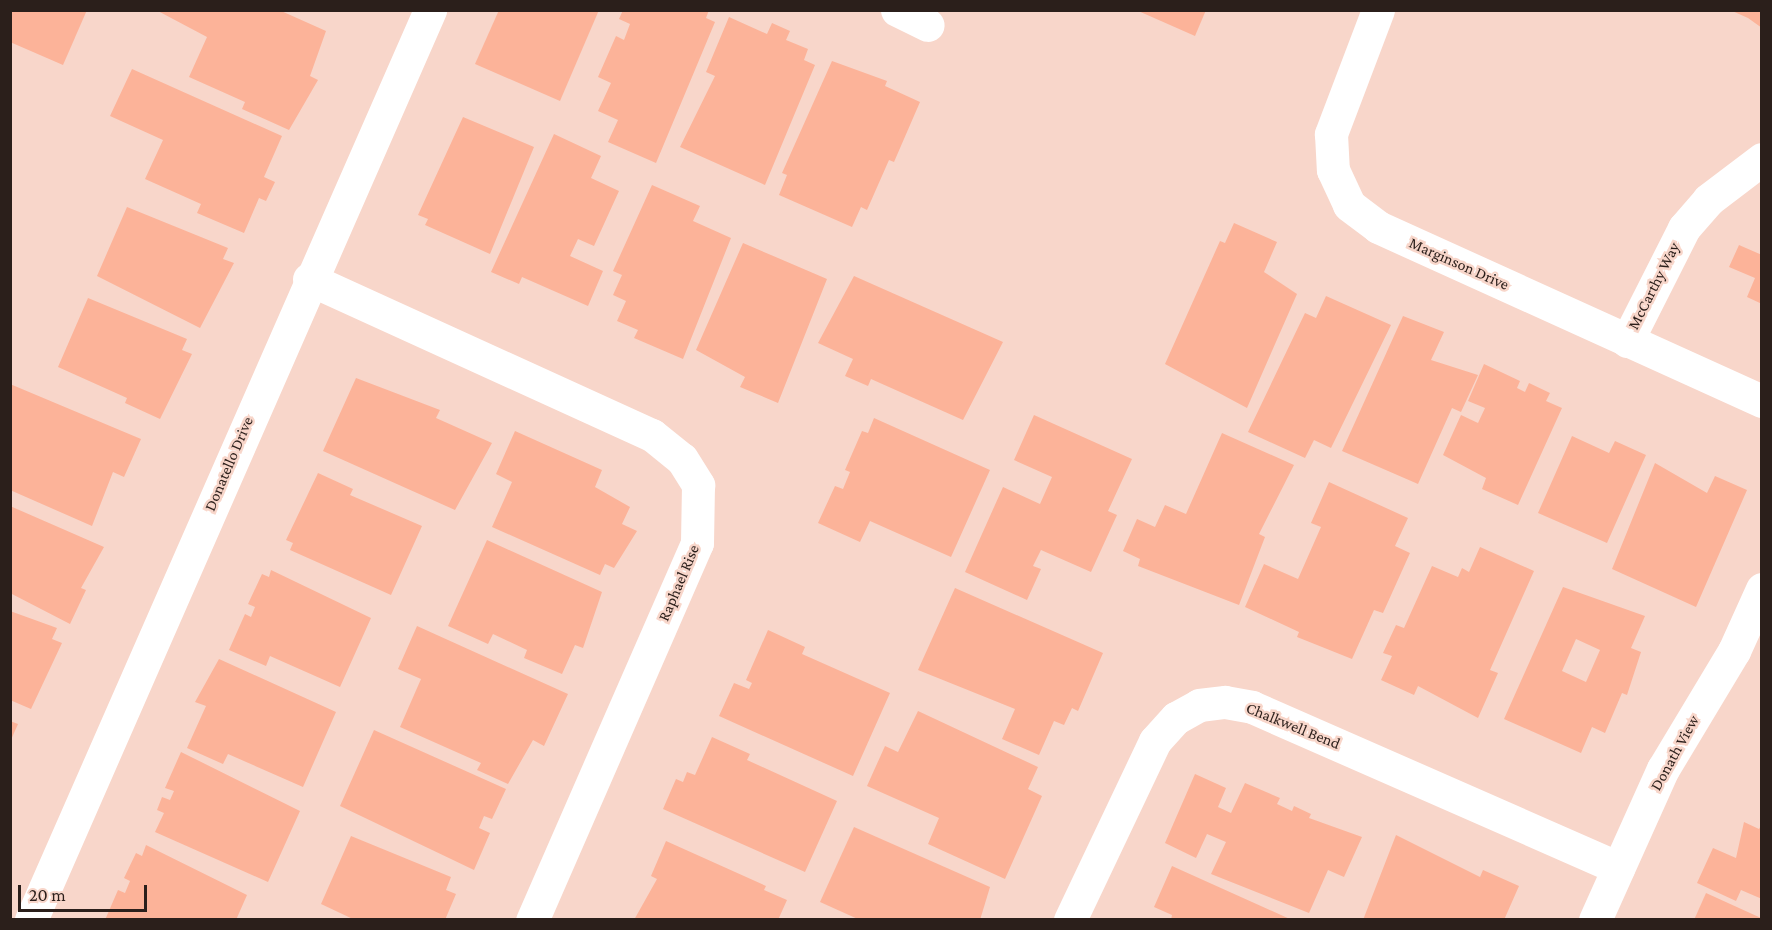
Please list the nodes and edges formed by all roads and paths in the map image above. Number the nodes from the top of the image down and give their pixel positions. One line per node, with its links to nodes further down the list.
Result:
1 (430, 10): 6 (street, Donatello Drive)
2 (897, 10): 4 (street)
3 (1378, 10): 7 (street, Marginson Drive)
4 (928, 25)
5 (1761, 159): 7 (street, McCarthy Way)
6 (309, 279): 11 (street, Donatello Drive); 12 (street, Raphael Rise)
7 (1627, 340): 8 (street, Marginson Drive)
8 (1761, 401)
9 (1761, 589): 10 (street, Donath View)
10 (1618, 868): 13 (street, Chalkwell Bend); 14 (street, Donath View)
11 (31, 920)
12 (532, 920)
13 (1070, 920)
14 (1595, 920)

